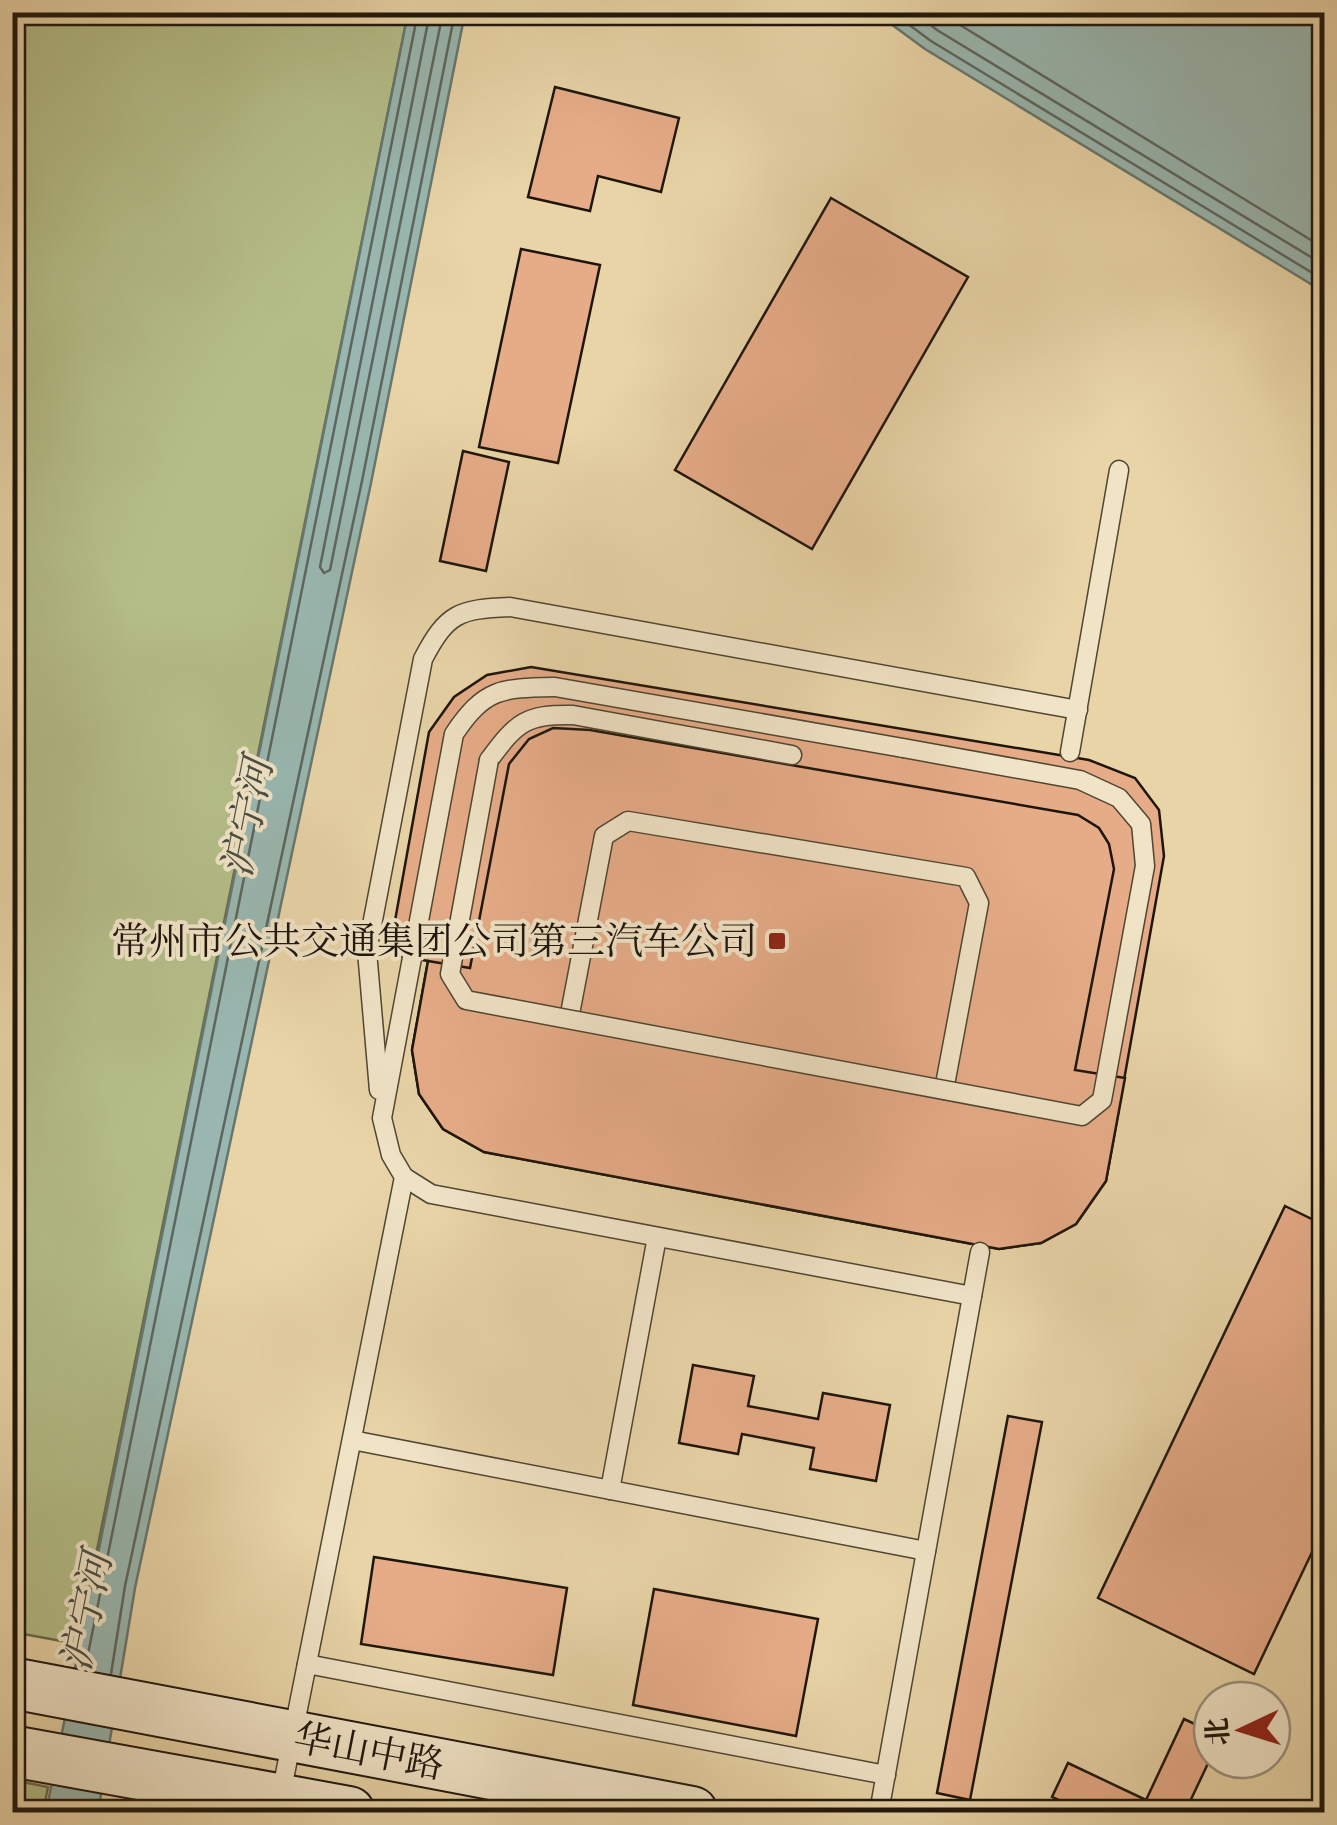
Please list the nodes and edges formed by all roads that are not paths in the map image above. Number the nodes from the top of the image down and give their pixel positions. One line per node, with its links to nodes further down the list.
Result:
1 (1119, 470): 2 (lane)
2 (1078, 710): 4 (lane); 7 (lane)
3 (798, 730): 5 (lane, bridge); 6 (lane, bridge); 7 (lane)
4 (1070, 752)
5 (569, 1019): 6 (lane, bridge); 6 (lane)
6 (944, 1090)
7 (382, 1118): 8 (lane)
8 (404, 1177): 9 (lane); 12 (lane)
9 (658, 1237): 11 (lane); 13 (lane)
10 (980, 1252): 11 (lane)
11 (972, 1296): 14 (lane)
12 (352, 1440): 13 (lane); 15 (lane)
13 (610, 1490): 14 (lane)
14 (926, 1552): 19 (lane)
15 (307, 1664): 17 (lane); 19 (lane)
16 (35, 1688): 17 (main road, 华山中路)
17 (292, 1736): 20 (lane); 22 (main road, 华山中路)
18 (27, 1754): 20 (main road, 华山中路)
19 (886, 1775): 23 (lane)
20 (280, 1799): 21 (main road, 华山中路)
21 (349, 1812)
22 (692, 1812)
23 (879, 1812)

